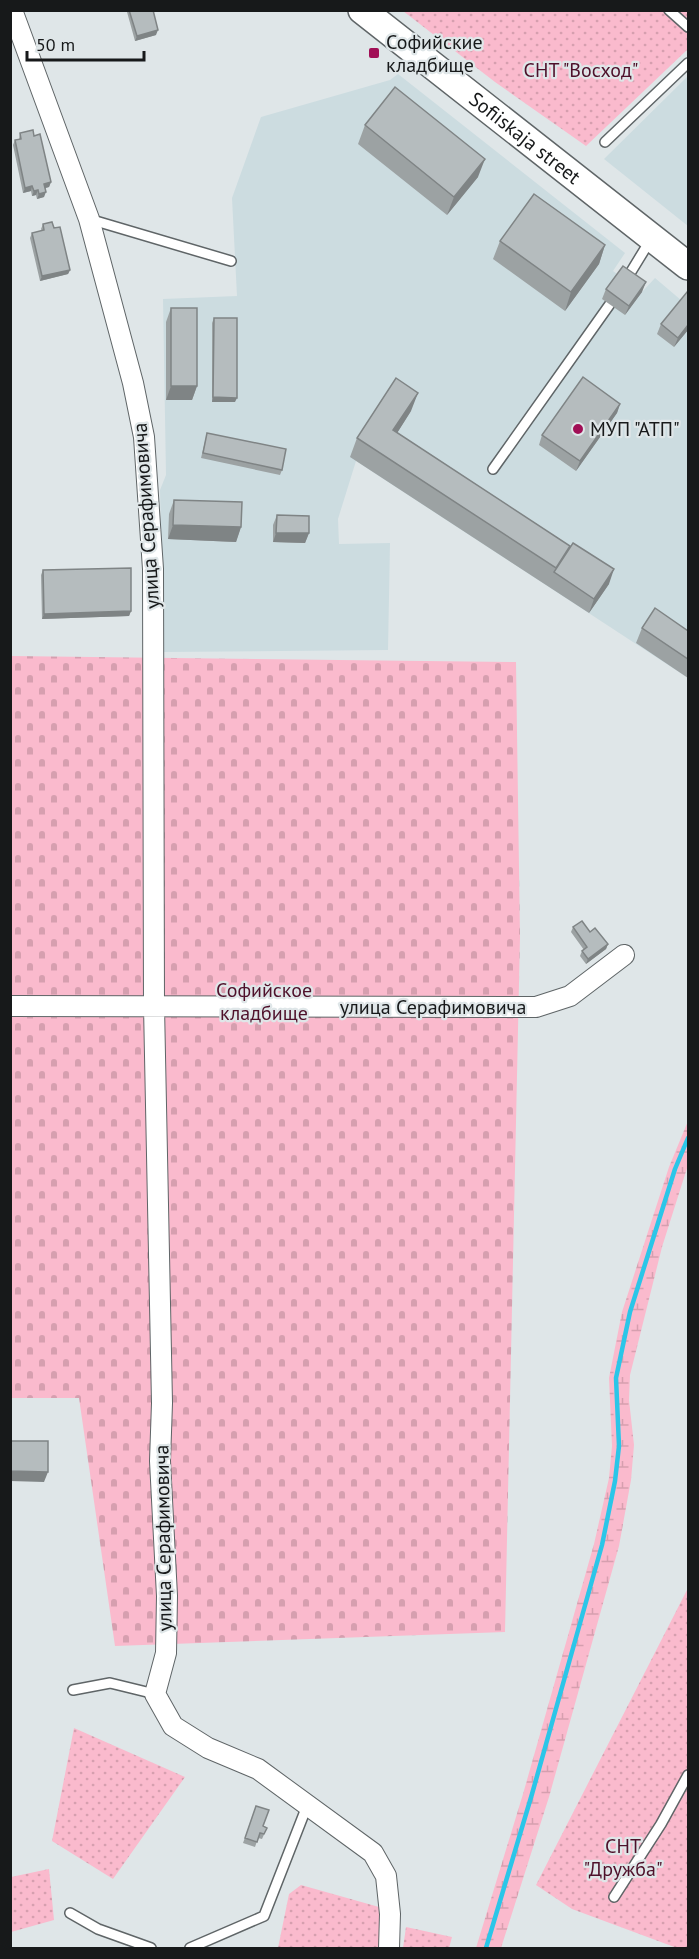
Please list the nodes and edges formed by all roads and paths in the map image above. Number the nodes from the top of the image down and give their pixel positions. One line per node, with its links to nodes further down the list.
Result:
1 (12, 10): 7 (street, улица Серафимовича)
2 (362, 10): 8 (main road, Sofiiskaja street)
3 (669, 10): 4 (lane)
4 (688, 27)
5 (688, 63): 6 (lane)
6 (605, 142)
7 (89, 219): 9 (lane); 16 (street, улица Серафимовича)
8 (652, 237): 10 (main road, Sofiiskaja street); 11 (lane)
9 (231, 261)
10 (688, 266)
11 (626, 280)
12 (610, 304): 13 (lane)
13 (493, 469)
14 (624, 955): 16 (street, улица Серафимовича)
15 (10, 1005): 16 (street, улица Серафимовича)
16 (154, 1006): 18 (street, улица Серафимовича)
17 (73, 1690): 18 (lane)
18 (155, 1694): 20 (street)
19 (688, 1775): 21 (lane)
20 (307, 1806): 24 (lane); 25 (street)
21 (614, 1897)
22 (70, 1913): 23 (lane)
23 (151, 1948)
24 (190, 1948)
25 (389, 1948)

